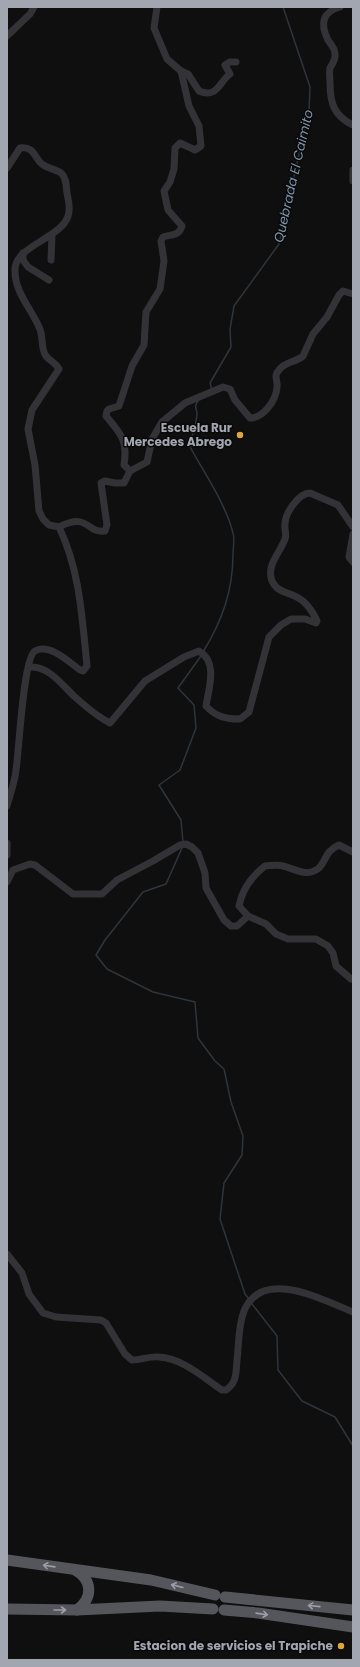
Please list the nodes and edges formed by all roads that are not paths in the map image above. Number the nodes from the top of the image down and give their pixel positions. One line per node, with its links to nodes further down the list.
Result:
1 (34, 7): 4 (street)
2 (157, 7): 6 (street)
3 (340, 7): 7 (street)
4 (7, 36)
5 (236, 62): 6 (street)
6 (181, 71): 16 (street)
7 (353, 125)
8 (7, 168): 11 (street)
9 (353, 170): 10 (street)
10 (353, 181)
11 (52, 235): 12 (street); 13 (street)
12 (24, 252): 14 (street); 17 (street)
13 (51, 260)
14 (50, 280)
15 (353, 294): 16 (street)
16 (130, 470): 17 (street)
17 (59, 527): 21 (street)
18 (353, 527): 21 (street)
19 (353, 534): 20 (street)
20 (353, 562)
21 (30, 667): 22 (street)
22 (7, 806)
23 (7, 843): 25 (street)
24 (353, 852): 27 (street)
25 (7, 855)
26 (7, 882): 27 (street)
27 (248, 916): 28 (street)
28 (351, 979)
29 (7, 1254): 30 (street)
30 (353, 1312)
31 (7, 1560): 32 (highway, one-way to 31)
32 (74, 1570): 34 (highway); 35 (highway, one-way to 32)
33 (7, 1609): 34 (highway, one-way to 34)
34 (77, 1610): 36 (highway, one-way to 36)
35 (353, 1610)
36 (353, 1627)

